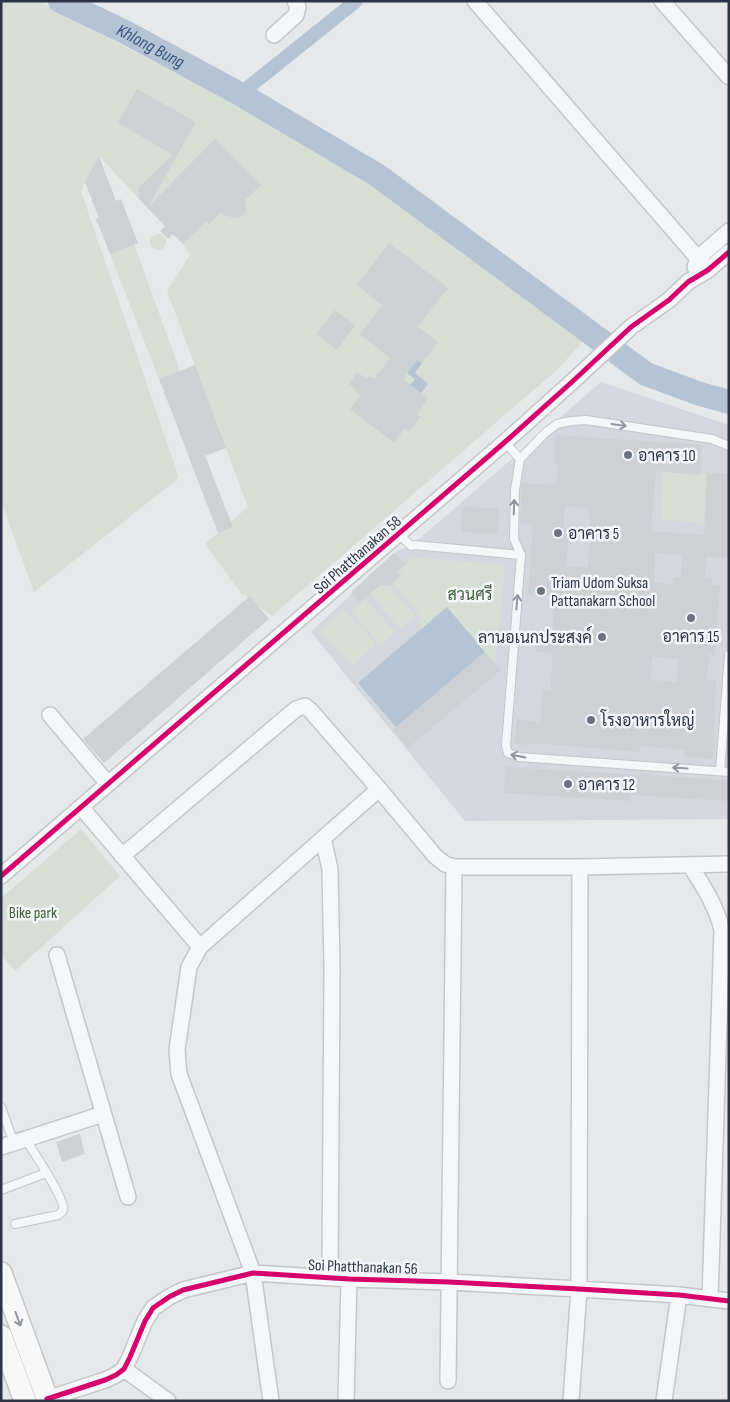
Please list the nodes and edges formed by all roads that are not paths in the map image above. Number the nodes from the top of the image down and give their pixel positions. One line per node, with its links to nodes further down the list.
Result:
1 (295, 1): 4 (street)
2 (475, 1): 8 (street)
3 (662, 1): 5 (street)
4 (274, 35)
5 (729, 77)
6 (729, 231): 8 (street, Soi Phatthanakan 58)
7 (729, 252): 9 (street, Soi Phatthanakan 58)
8 (698, 258): 9 (street); 10 (street, Soi Phatthanakan 58)
9 (708, 270): 10 (street, Soi Phatthanakan 58)
10 (688, 282): 11 (street, Soi Phatthanakan 58)
11 (505, 442): 13 (lane); 14 (street, Soi Phatthanakan 58)
12 (729, 446): 13 (lane, one-way to 12)
13 (520, 460): 15 (lane, one-way to 13)
14 (399, 534): 15 (lane); 20 (street, Soi Phatthanakan 58)
15 (521, 554): 18 (lane, one-way to 15)
16 (729, 655): 18 (lane)
17 (50, 715): 20 (street)
18 (720, 771): 19 (lane)
19 (729, 772)
20 (108, 784): 22 (street, Soi Phatthanakan 58)
21 (379, 789): 23 (street); 24 (street); 27 (street)
22 (81, 808): 24 (street); 29 (street, Soi Phatthanakan 58)
23 (323, 838): 30 (street); 41 (street)
24 (122, 856): 30 (street)
25 (729, 864): 26 (street)
26 (690, 865): 28 (street); 46 (street)
27 (454, 867): 28 (street); 43 (street)
28 (580, 867): 44 (street)
29 (1, 876)
30 (200, 947): 40 (street)
31 (57, 955): 33 (street)
32 (1, 1108): 34 (lane)
33 (104, 1114): 34 (street); 37 (street)
34 (13, 1143): 35 (lane)
35 (46, 1173): 36 (lane); 38 (lane)
36 (1, 1190)
37 (128, 1197)
38 (15, 1224)
39 (1, 1274): 51 (main road, one-way to 51)
40 (253, 1274): 41 (street, Soi Phatthanakan 56); 49 (street, Soi Phatthanakan 56); 54 (street)
41 (330, 1278): 42 (street, Soi Phatthanakan 56)
42 (349, 1279): 43 (street, Soi Phatthanakan 56); 55 (street)
43 (449, 1282): 44 (street, Soi Phatthanakan 56); 50 (street)
44 (579, 1289): 45 (street, Soi Phatthanakan 56); 56 (street)
45 (678, 1295): 46 (street, Soi Phatthanakan 56); 57 (street)
46 (710, 1299): 47 (street, Soi Phatthanakan 56)
47 (729, 1301)
48 (1, 1336): 52 (main road)
49 (124, 1368): 51 (street); 53 (street)
50 (448, 1380)
51 (48, 1400)
52 (25, 1401)
53 (168, 1401)
54 (271, 1401)
55 (346, 1401)
56 (571, 1401)
57 (664, 1401)

